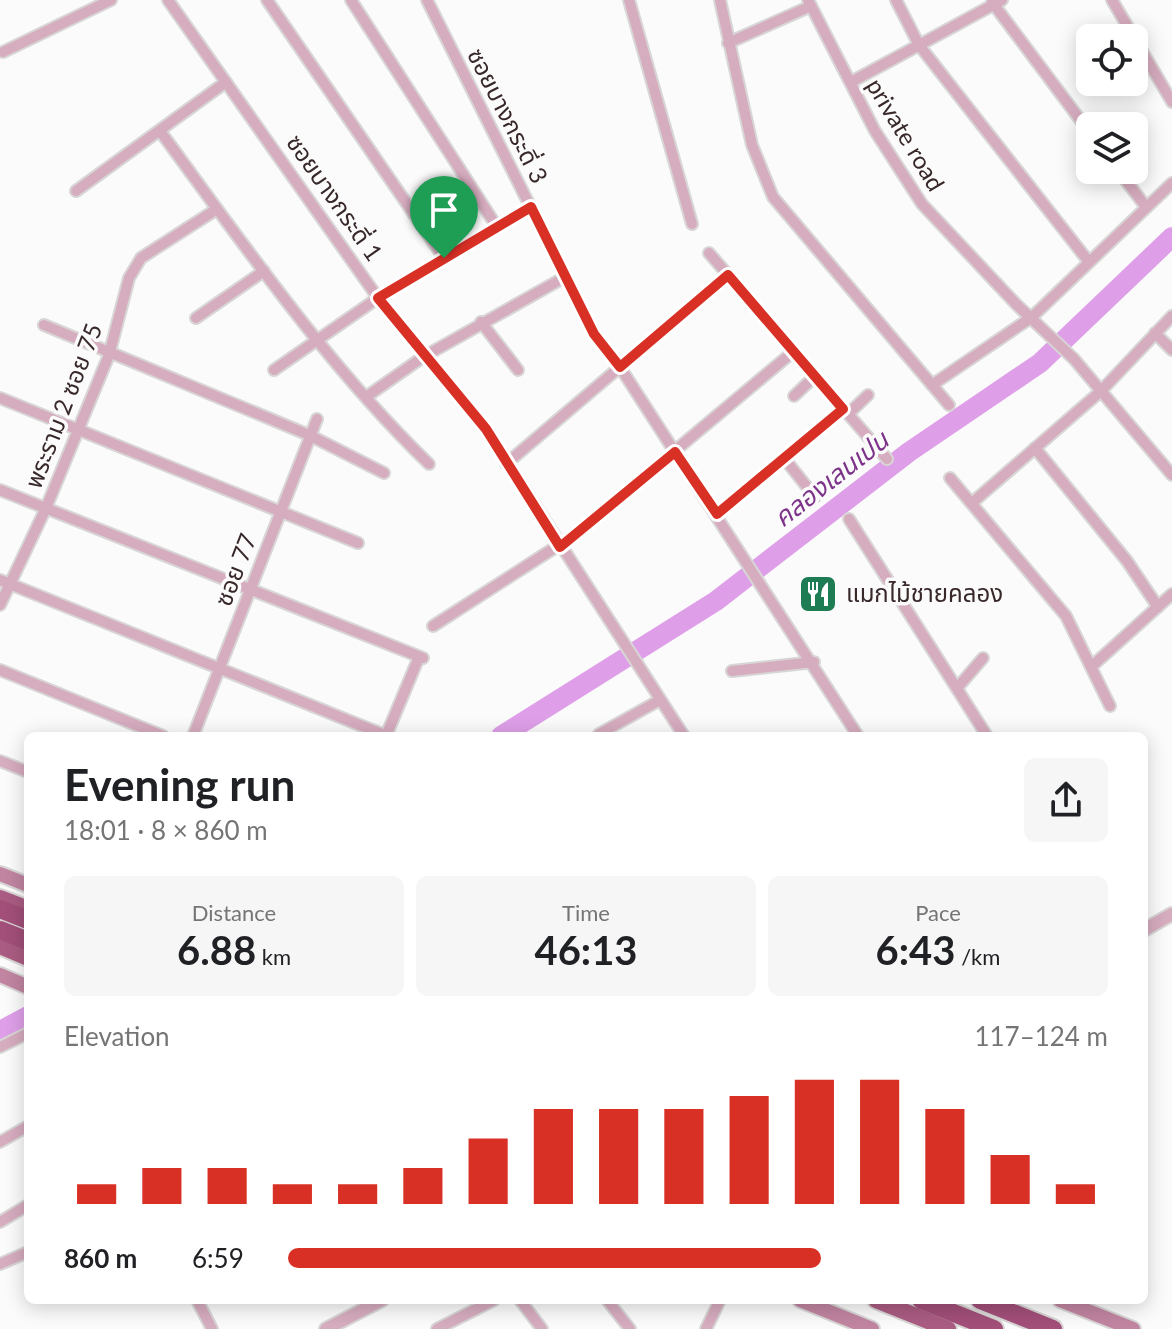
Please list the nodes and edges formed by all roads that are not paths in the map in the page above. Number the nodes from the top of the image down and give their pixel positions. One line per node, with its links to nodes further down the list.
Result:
1 (111, 0): 14 (street)
2 (168, 0): 15 (street, ซอยบางกระดี่ 1)
3 (267, 0): 29 (street)
4 (351, 0): 27 (street)
5 (427, 0): 23 (street, ซอยบางกระดี่ 3)
6 (629, 0): 26 (street)
7 (720, 0): 12 (street)
8 (896, 0): 13 (street)
9 (1112, 0): 17 (street)
10 (996, 2): 13 (street); 18 (street)
11 (809, 3): 12 (street); 16 (street, private road)
12 (728, 43): 50 (street)
13 (919, 45): 16 (street); 30 (street)
14 (3, 52)
15 (226, 82): 19 (street); 34 (street, ซอยบางกระดี่ 1)
16 (851, 82): 36 (street, private road)
17 (1172, 102)
18 (1076, 113)
19 (160, 131): 22 (street); 25 (street)
20 (1172, 183): 24 (street)
21 (1129, 184): 24 (street)
22 (76, 191)
23 (531, 207): 27 (street); 33 (street, ซอยบางกระดี่ 3)
24 (1146, 207): 30 (street)
25 (217, 209): 31 (street); 44 (street, พระราม 2 ซอย 75)
26 (692, 224)
27 (497, 227): 29 (street)
28 (709, 253): 32 (street)
29 (444, 258): 34 (street)
30 (1089, 262): 36 (street)
31 (264, 271): 37 (street); 41 (street)
32 (728, 275): 43 (street); 46 (street)
33 (565, 277): 38 (street); 46 (street, ซอยบางกระดี่ 3)
34 (378, 298): 41 (street); 45 (street, ซอยบางกระดี่ 1)
35 (1172, 316): 40 (street)
36 (1032, 317): 50 (street); 51 (street, private road)
37 (196, 318)
38 (481, 322): 45 (street); 48 (street)
39 (44, 325): 44 (street)
40 (1155, 333): 42 (street); 51 (street)
41 (317, 340): 47 (street); 54 (street)
42 (1172, 350)
43 (794, 351): 49 (street); 62 (street)
44 (109, 355): 59 (street, พระราม 2 ซอย 75); 60 (street)
45 (423, 357): 54 (street); 66 (street, ซอยบางกระดี่ 1)
46 (620, 367): 62 (street, ซอยบางกระดี่ 3); 66 (street)
47 (274, 370)
48 (518, 370)
49 (815, 376): 53 (street); 57 (street)
50 (932, 385): 56 (street)
51 (1101, 391): 61 (street); 68 (street)
52 (868, 395): 57 (street)
53 (794, 396)
54 (366, 397): 65 (street)
55 (0, 398): 59 (street)
56 (949, 405)
57 (846, 411): 63 (street); 64 (street)
58 (317, 419): 60 (street, ซอย 77)
59 (77, 433): 73 (street, พระราม 2 ซอย 75); 74 (street)
60 (309, 435): 67 (street); 74 (street, ซอย 77)
61 (1035, 448): 72 (street); 83 (street)
62 (675, 452): 75 (street, ซอยบางกระดี่ 3); 78 (street)
63 (784, 458): 71 (street); 75 (street)
64 (887, 459)
65 (429, 464)
66 (506, 464): 78 (street, ซอยบางกระดี่ 1)
67 (384, 473)
68 (1172, 475)
69 (950, 478): 72 (street)
70 (0, 490): 73 (street)
71 (815, 497)
72 (973, 502): 87 (street)
73 (46, 508): 79 (street, พระราม 2 ซอย 75); 80 (street)
74 (281, 512): 77 (street); 80 (street, ซอย 77)
75 (717, 514): 86 (street, ซอยบางกระดี่ 3)
76 (849, 519): 91 (street)
77 (358, 543)
78 (560, 546): 84 (street); 92 (street, ซอยบางกระดี่ 1)
79 (4, 582): 82 (street, พระราม 2 ซอย 75); 88 (street)
80 (250, 589): 88 (street, ซอย 77); 97 (street)
81 (1172, 594): 83 (street)
82 (0, 605)
83 (1158, 607): 87 (street)
84 (433, 626)
85 (983, 658): 91 (street)
86 (814, 662): 90 (street); 100 (street, ซอยบางกระดี่ 3)
87 (1091, 667): 93 (street)
88 (219, 669): 95 (street, ซอย 77); 96 (street)
89 (0, 670): 94 (street)
90 (732, 671)
91 (958, 687): 101 (street)
92 (660, 700): 98 (street); 99 (street, ซอยบางกระดี่ 1)
93 (1110, 706)
94 (153, 732)
95 (195, 732)
96 (377, 732)
97 (389, 732)
98 (603, 732)
99 (678, 732)
100 (856, 732)
101 (985, 732)
102 (0, 761): 103 (street)
103 (24, 770)
104 (0, 874): 105 (main road)
105 (24, 883)
106 (0, 898): 107 (highway)
107 (24, 907)
108 (0, 909): 110 (highway)
109 (1172, 914): 111 (street)
110 (24, 918)
111 (1148, 928)
112 (0, 930): 114 (highway)
113 (0, 947): 115 (highway)
114 (24, 950)
115 (24, 951)
116 (0, 975): 117 (main road)
117 (24, 985)
118 (24, 1035): 119 (street)
119 (0, 1047)
120 (24, 1128): 121 (street)
121 (0, 1142)
122 (24, 1207): 123 (street)
123 (0, 1222)
124 (24, 1254): 125 (street)
125 (0, 1264)
126 (199, 1304): 139 (street)
127 (374, 1304): 140 (street)
128 (487, 1304): 138 (street)
129 (523, 1304): 141 (street)
130 (610, 1304): 142 (street)
131 (718, 1304): 143 (street)
132 (810, 1304): 144 (main road)
133 (886, 1304): 145 (highway)
134 (931, 1304): 146 (highway)
135 (990, 1304): 147 (highway)
136 (1003, 1304): 148 (highway)
137 (1070, 1304): 149 (main road)
138 (443, 1328)
139 (212, 1329)
140 (326, 1329)
141 (542, 1329)
142 (630, 1329)
143 (706, 1329)
144 (872, 1329)
145 (948, 1329)
146 (994, 1329)
147 (1053, 1329)
148 (1065, 1329)
149 (1133, 1329)

